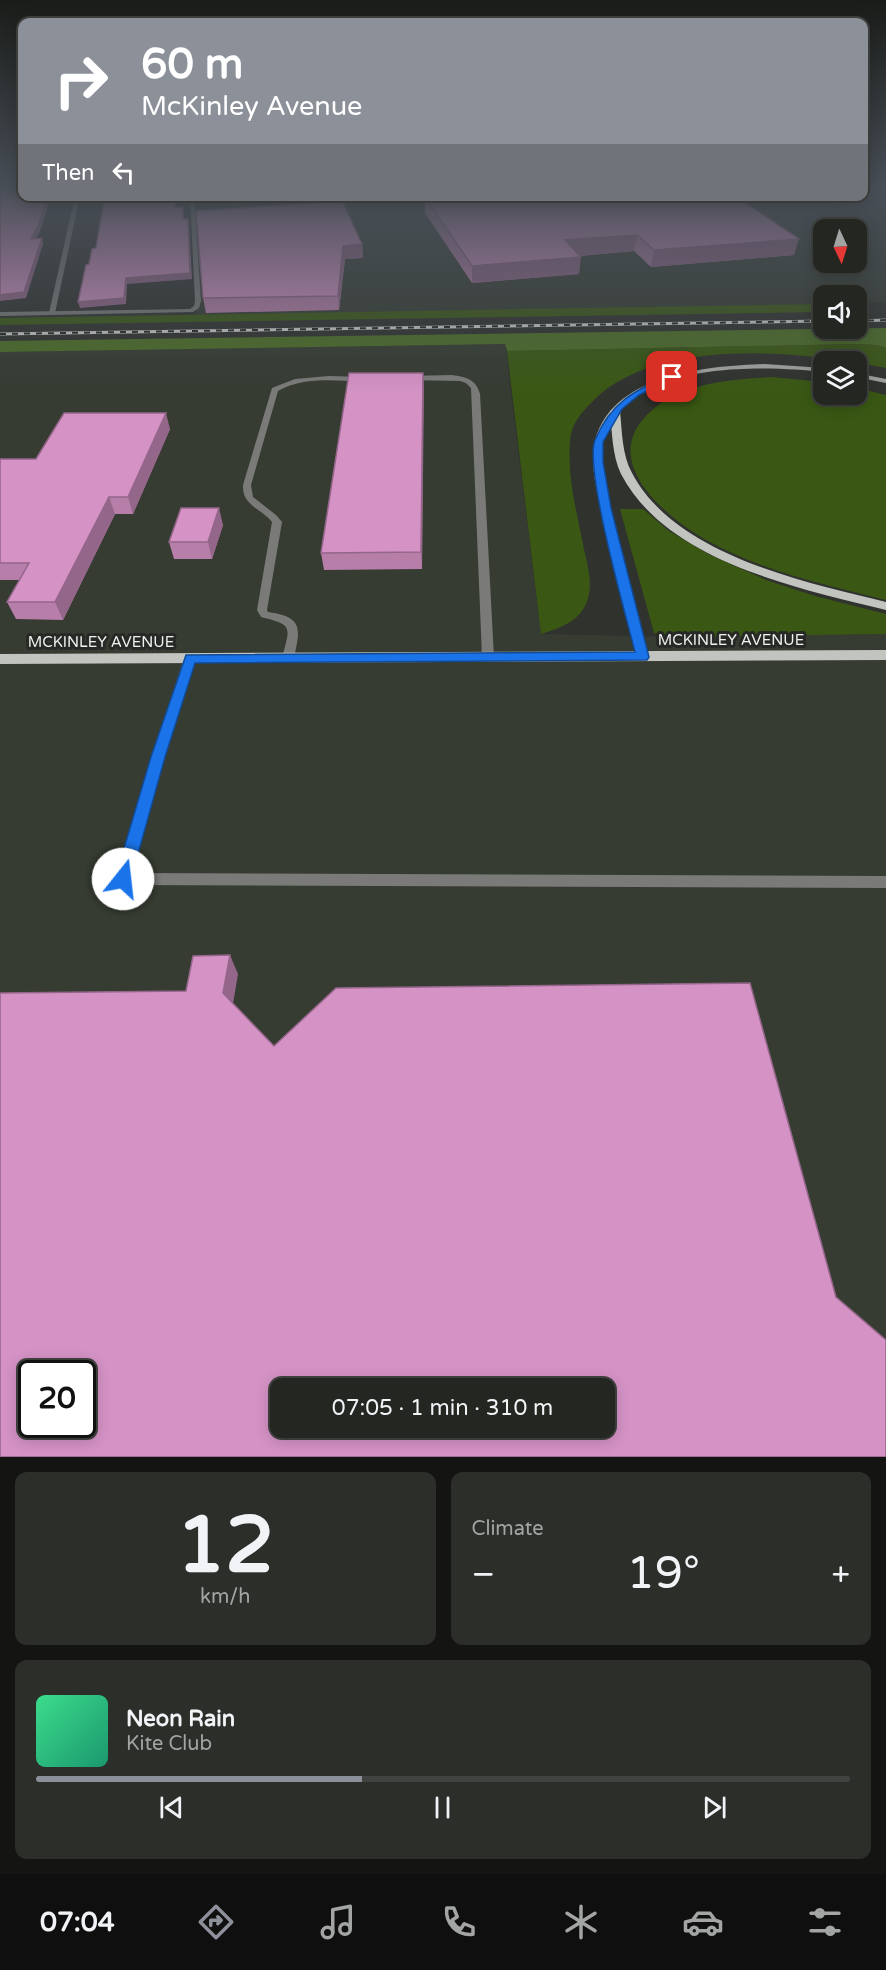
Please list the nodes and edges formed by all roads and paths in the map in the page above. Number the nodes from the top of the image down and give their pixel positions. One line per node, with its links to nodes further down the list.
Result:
1 (65, 256): 3 (street)
2 (195, 256): 3 (street)
3 (52, 313): 4 (street)
4 (0, 314)
5 (813, 369): 10 (main road)
6 (867, 377): 9 (main road)
7 (396, 378): 13 (street)
8 (372, 379): 17 (street)
9 (886, 381)
10 (615, 411): 11 (main road); 14 (main road)
11 (886, 606)
12 (886, 655): 14 (main road, MCKINLEY AVENUE)
13 (488, 657): 14 (main road, MCKINLEY AVENUE); 17 (main road, MCKINLEY AVENUE)
14 (643, 657)
15 (0, 658): 16 (main road, MCKINLEY AVENUE)
16 (190, 658): 17 (main road, MCKINLEY AVENUE); 18 (street)
17 (288, 658)
18 (886, 882)

